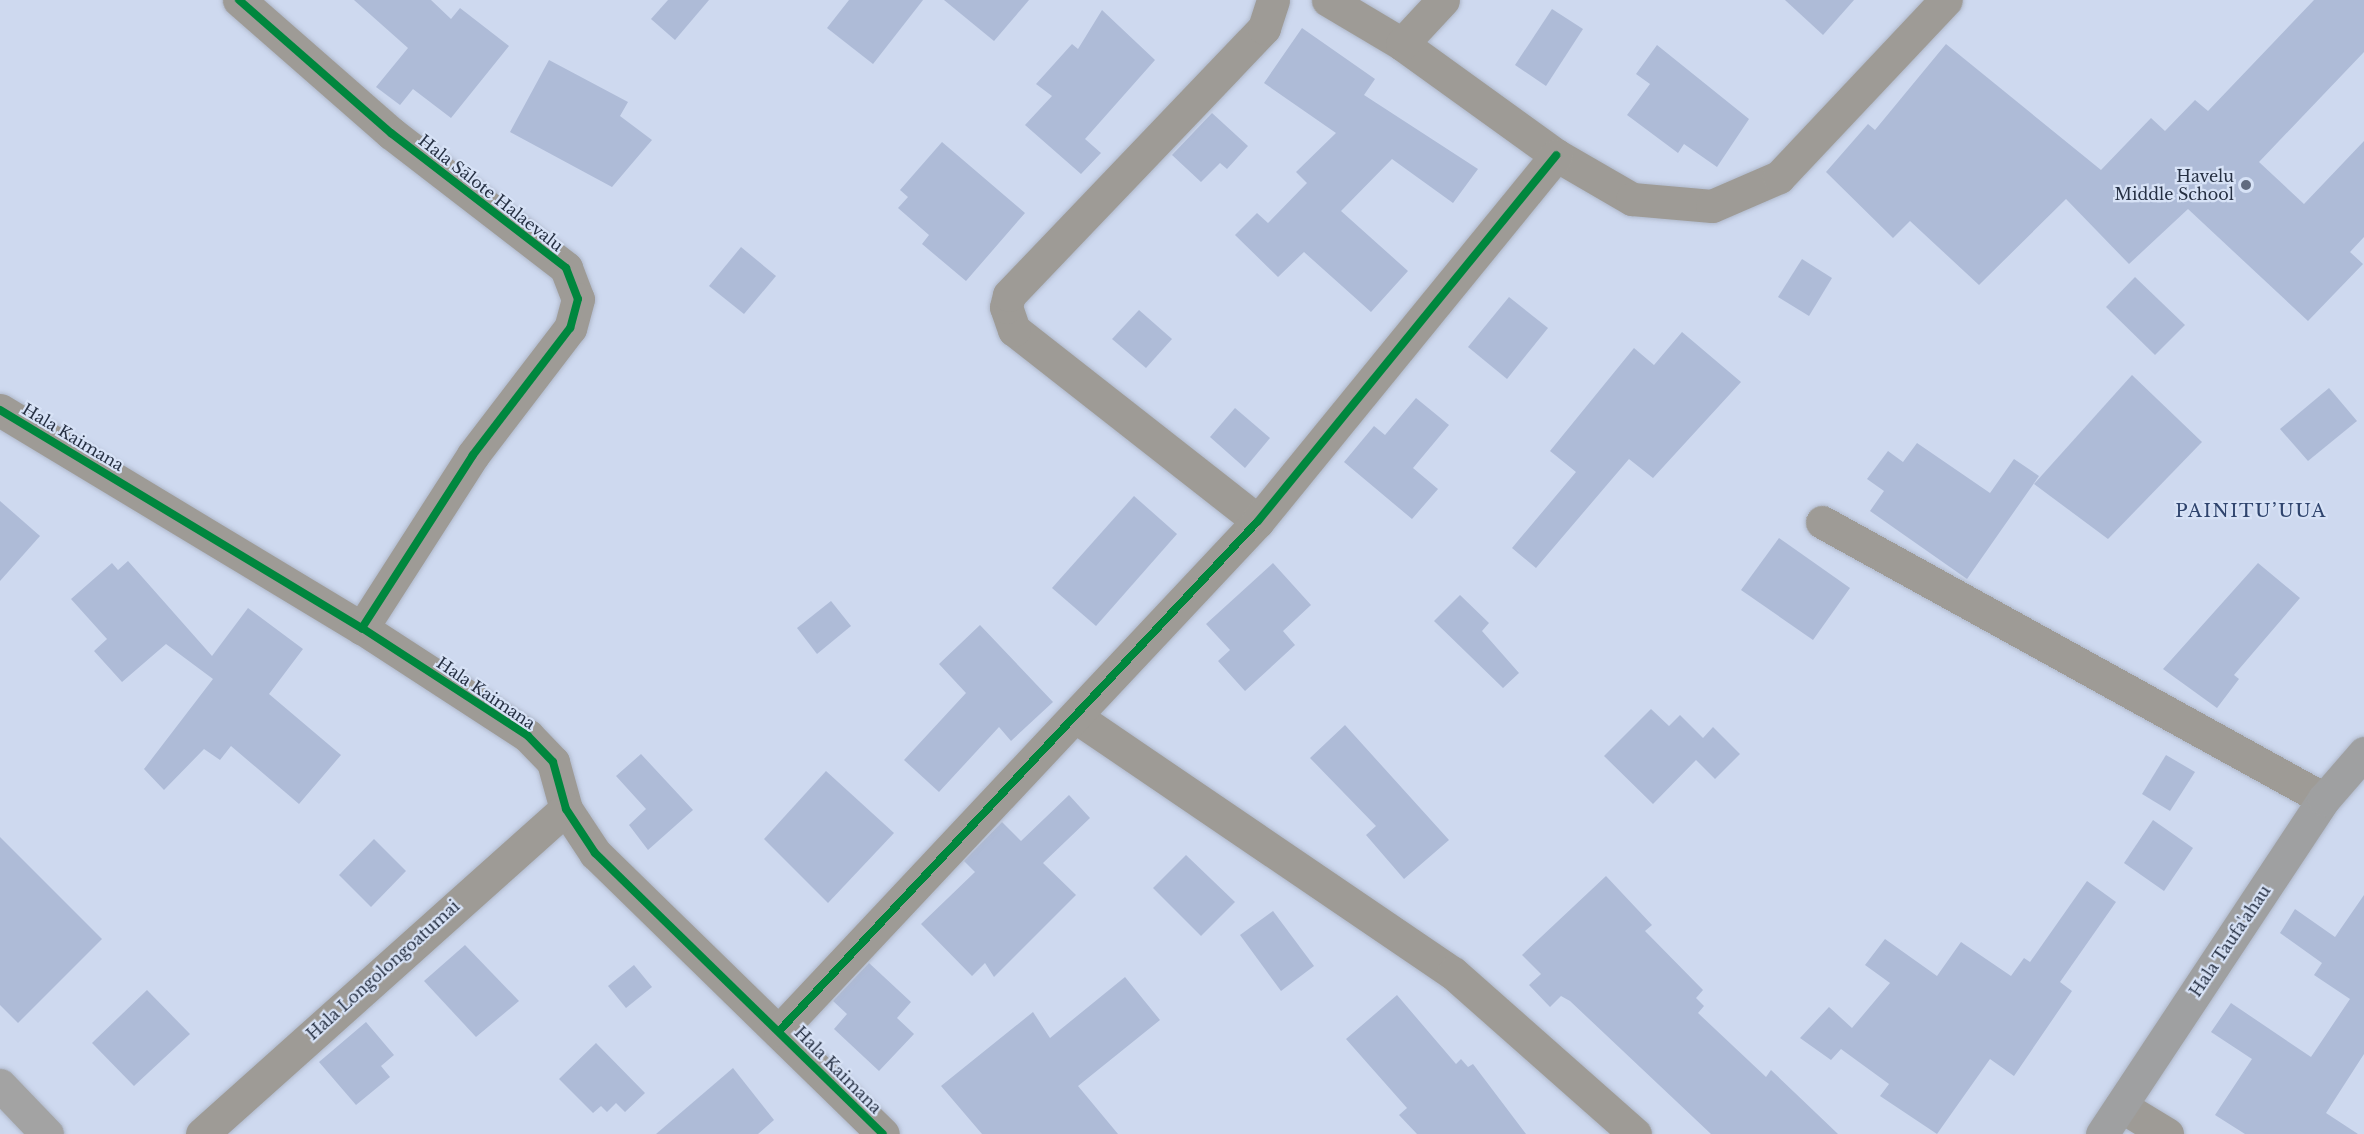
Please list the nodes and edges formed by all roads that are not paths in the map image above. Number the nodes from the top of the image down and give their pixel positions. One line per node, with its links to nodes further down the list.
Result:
1 (239, 0): 11 (street, Hala Sālote Halaevalu)
2 (1273, 0): 9 (street)
3 (1328, 0): 6 (street)
4 (1443, 0): 6 (street)
5 (1946, 0): 7 (street)
6 (1402, 44): 7 (street)
7 (1556, 155): 9 (street)
8 (0, 410): 11 (street, Hala Kaimana)
9 (1258, 521): 12 (street)
10 (1822, 522): 14 (street)
11 (362, 628): 15 (street, Hala Kaimana)
12 (1076, 717): 16 (street); 22 (street)
13 (2364, 753): 14 (main road, Hala Taufa'ahau)
14 (2324, 799): 18 (main road, Hala Taufa'ahau)
15 (566, 809): 16 (street, Hala Kaimana); 20 (street, Hala Longolongoatumai)
16 (780, 1030): 21 (street, Hala Kaimana)
17 (0, 1085): 19 (street)
18 (2121, 1106): 23 (main road, Hala Taufa'ahau); 24 (street)
19 (47, 1134)
20 (202, 1134)
21 (883, 1134)
22 (1635, 1134)
23 (2102, 1134)
24 (2167, 1134)

